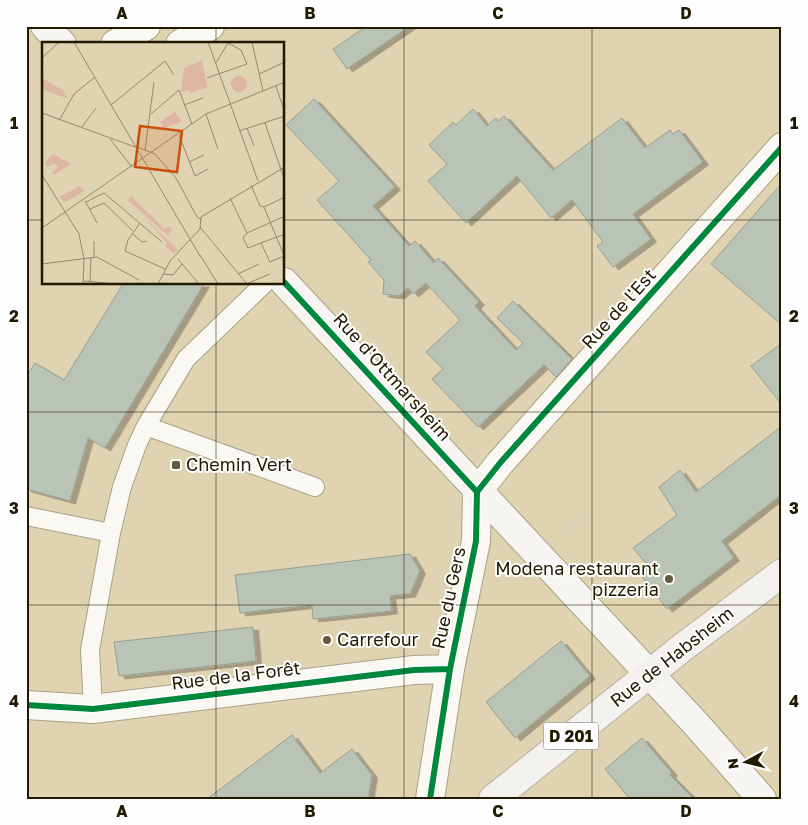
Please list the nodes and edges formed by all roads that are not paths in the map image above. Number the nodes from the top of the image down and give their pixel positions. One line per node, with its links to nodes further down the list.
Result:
1 (45, 26): 4 (main road)
2 (146, 26): 5 (street)
3 (210, 26): 6 (street)
4 (60, 42)
5 (118, 42)
6 (183, 42)
7 (782, 147): 12 (street, Rue de l'Est)
8 (285, 283): 12 (main road, Rue d'Ottmarsheim)
9 (263, 285): 10 (lane)
10 (146, 426): 11 (lane); 14 (lane)
11 (315, 487)
12 (477, 492): 16 (street, Rue du Gers); 17 (main road, Rue d'Ottmarsheim)
13 (26, 516): 14 (lane)
14 (111, 533): 19 (lane)
15 (782, 573): 17 (main road, Rue de Habsheim / D 201)
16 (450, 669): 19 (street, Rue de la Forêt); 20 (street, Rue du Gers)
17 (649, 674): 21 (main road, Rue de Habsheim / D 201); 22 (main road, Rue d'Ottmarsheim)
18 (26, 706): 19 (street, Rue de la Forêt)
19 (92, 709)
20 (430, 799)
21 (492, 799)
22 (762, 799)

